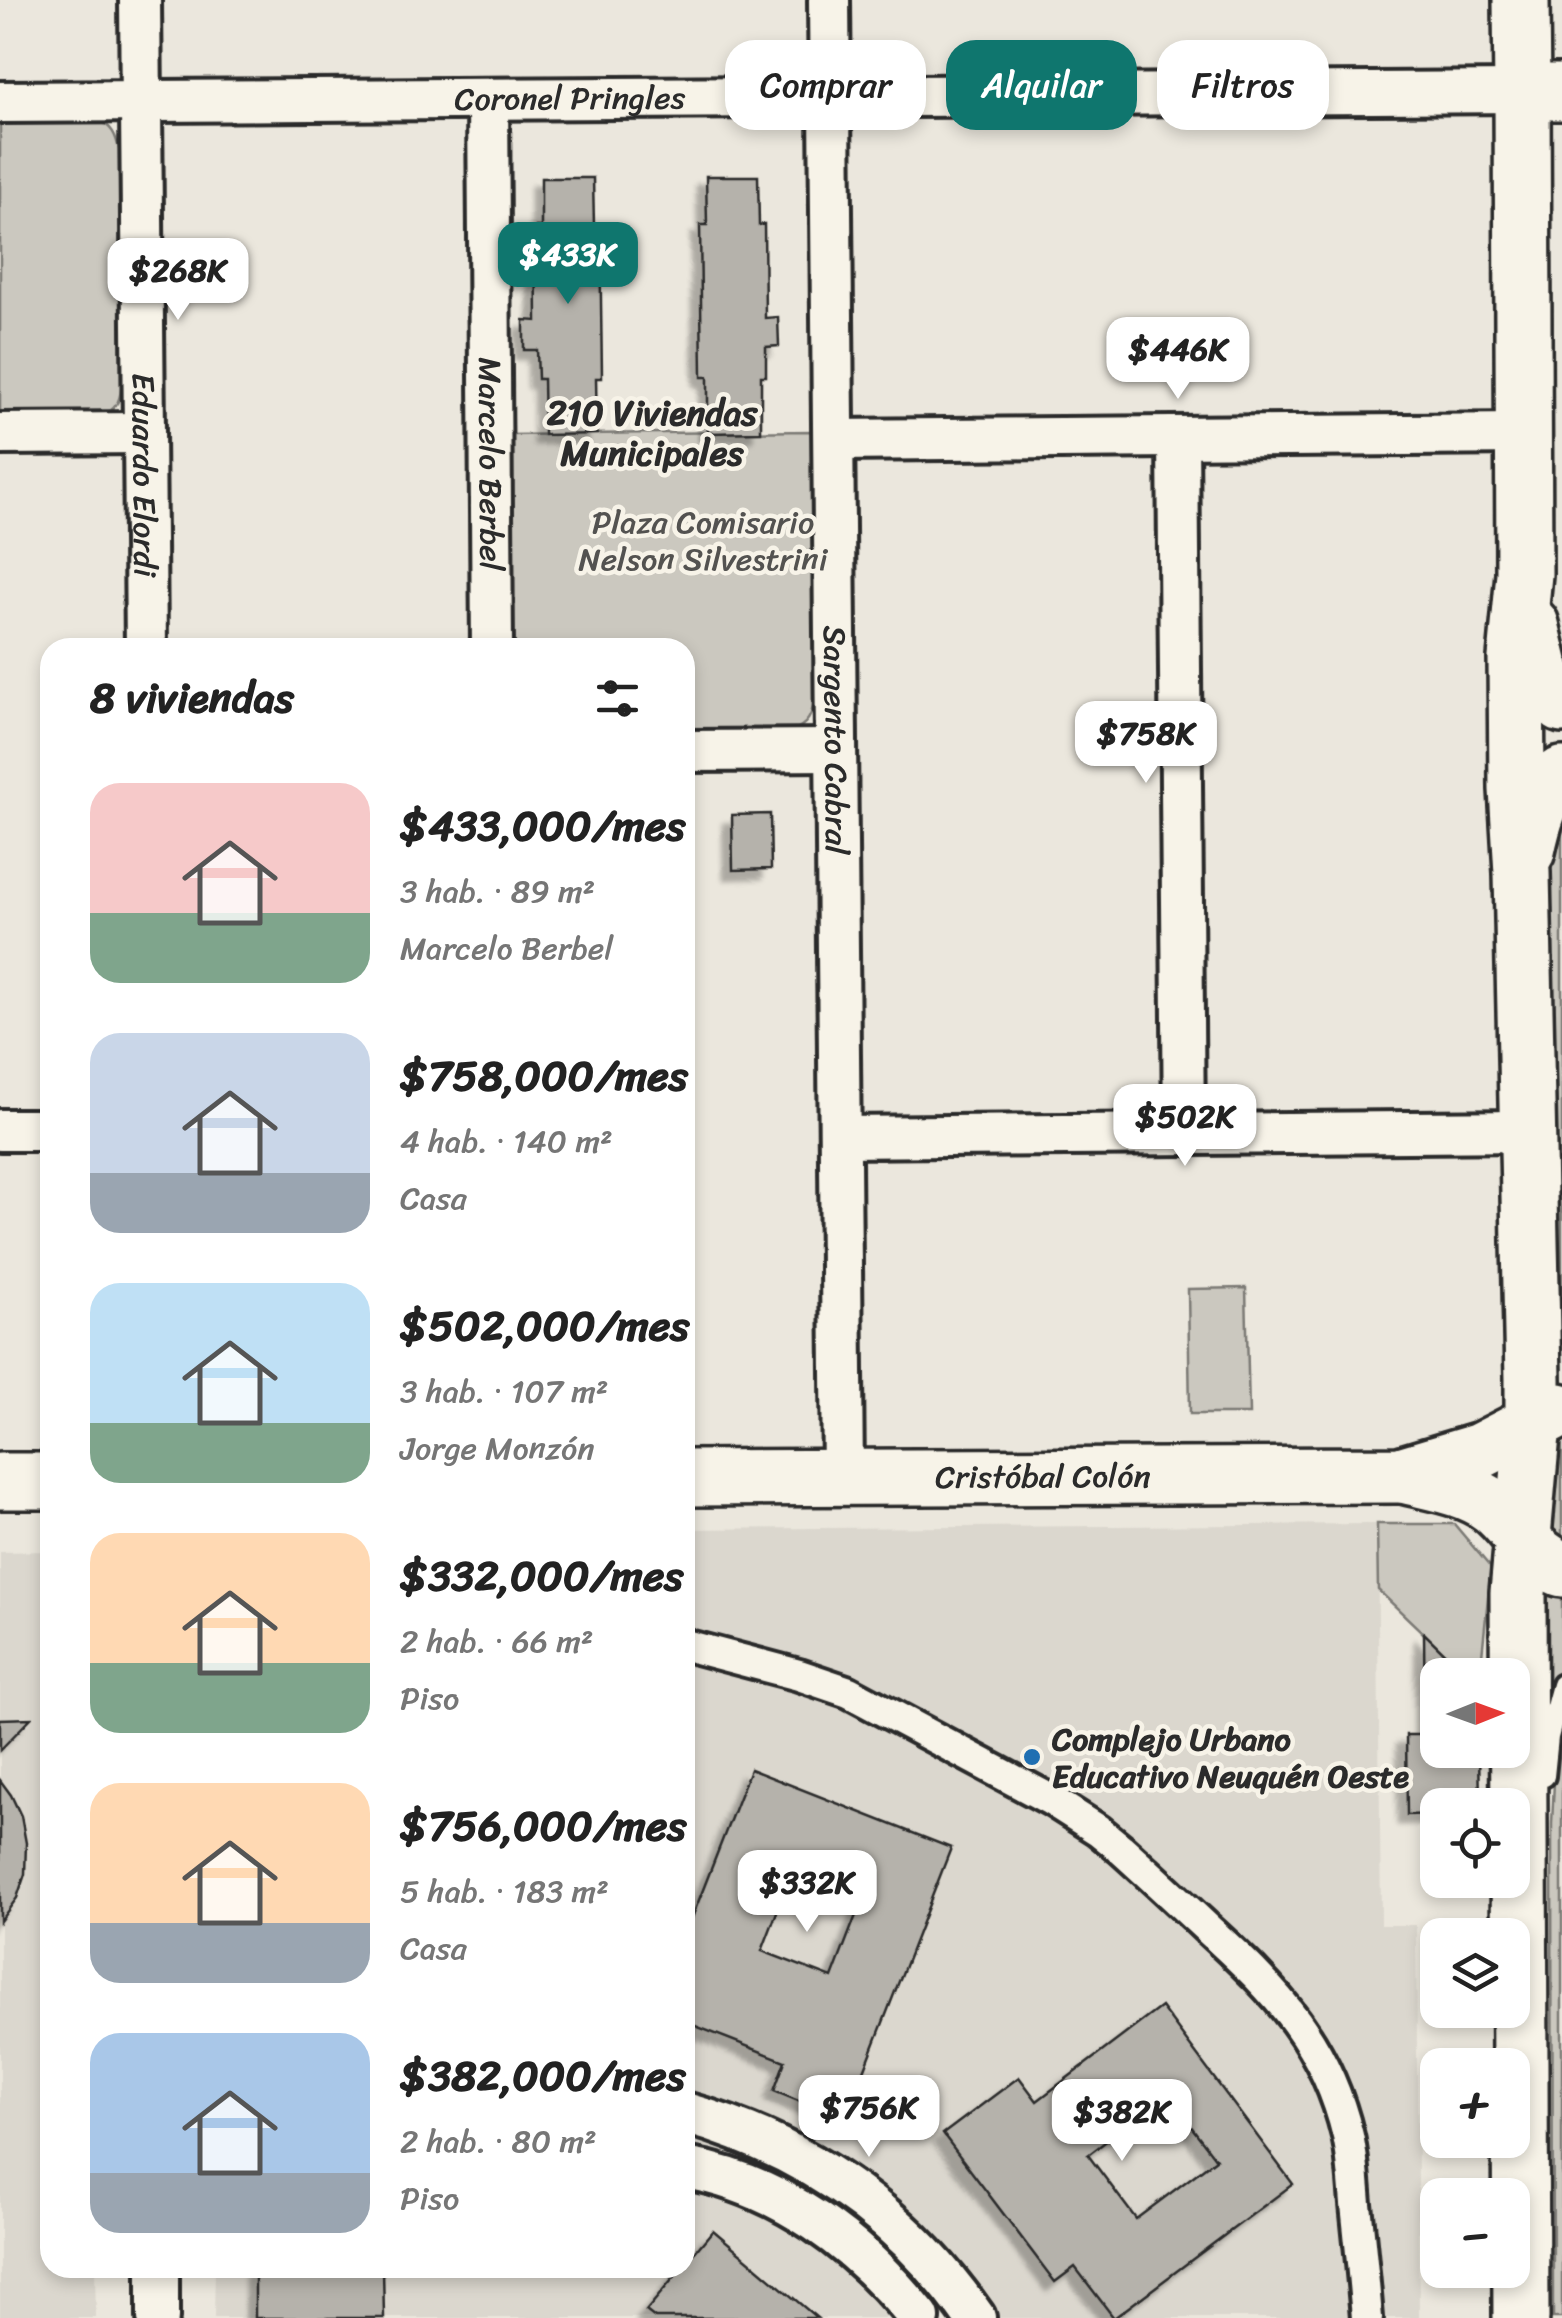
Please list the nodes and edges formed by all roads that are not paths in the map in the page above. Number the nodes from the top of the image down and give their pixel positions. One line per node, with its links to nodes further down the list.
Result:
1 (140, 0): 9 (street, Eduardo Elordi)
2 (829, 0): 4 (street, Sargento Cabral)
3 (1521, 0): 5 (main road)
4 (829, 40)
5 (1542, 92): 6 (street, Coronel Pringles); 14 (main road)
6 (926, 96)
7 (725, 98): 8 (street, Coronel Pringles)
8 (488, 99): 9 (street, Coronel Pringles); 19 (street, Marcelo Berbel)
9 (141, 101): 10 (street, Coronel Pringles); 12 (street, Eduardo Elordi)
10 (0, 102)
11 (830, 130): 16 (street, Sargento Cabral)
12 (144, 433): 13 (street); 18 (street, Eduardo Elordi)
13 (0, 434)
14 (1523, 434): 15 (street); 17 (main road)
15 (1178, 437): 16 (street); 28 (street)
16 (834, 440): 21 (street, Sargento Cabral)
17 (1524, 546): 20 (main road); 24 (main road)
18 (146, 638)
19 (492, 638)
20 (1562, 705)
21 (836, 750): 22 (street); 29 (street, Sargento Cabral)
22 (695, 751)
23 (1562, 775): 24 (main road)
24 (1522, 873): 27 (main road)
25 (0, 1130): 26 (street)
26 (40, 1130)
27 (1528, 1131): 28 (street); 30 (main road)
28 (1184, 1134): 29 (street)
29 (841, 1137): 33 (street, Sargento Cabral)
30 (1547, 1416): 31 (main road, Cristóbal Colón); 36 (main road)
31 (1400, 1475): 33 (main road, Cristóbal Colón); 36 (main road, Cristóbal Colón)
32 (695, 1478): 33 (main road, Cristóbal Colón)
33 (843, 1478)
34 (40, 1480): 35 (main road)
35 (0, 1481)
36 (1542, 1555): 49 (main road)
37 (695, 1648): 48 (street)
38 (1562, 1685): 39 (lane)
39 (1542, 1797)
40 (695, 2116): 41 (street)
41 (816, 2166): 43 (street); 47 (street)
42 (695, 2171): 43 (street)
43 (792, 2206): 46 (street)
44 (158, 2278): 45 (street)
45 (158, 2318)
46 (919, 2318)
47 (975, 2318)
48 (1368, 2318)
49 (1520, 2318)

